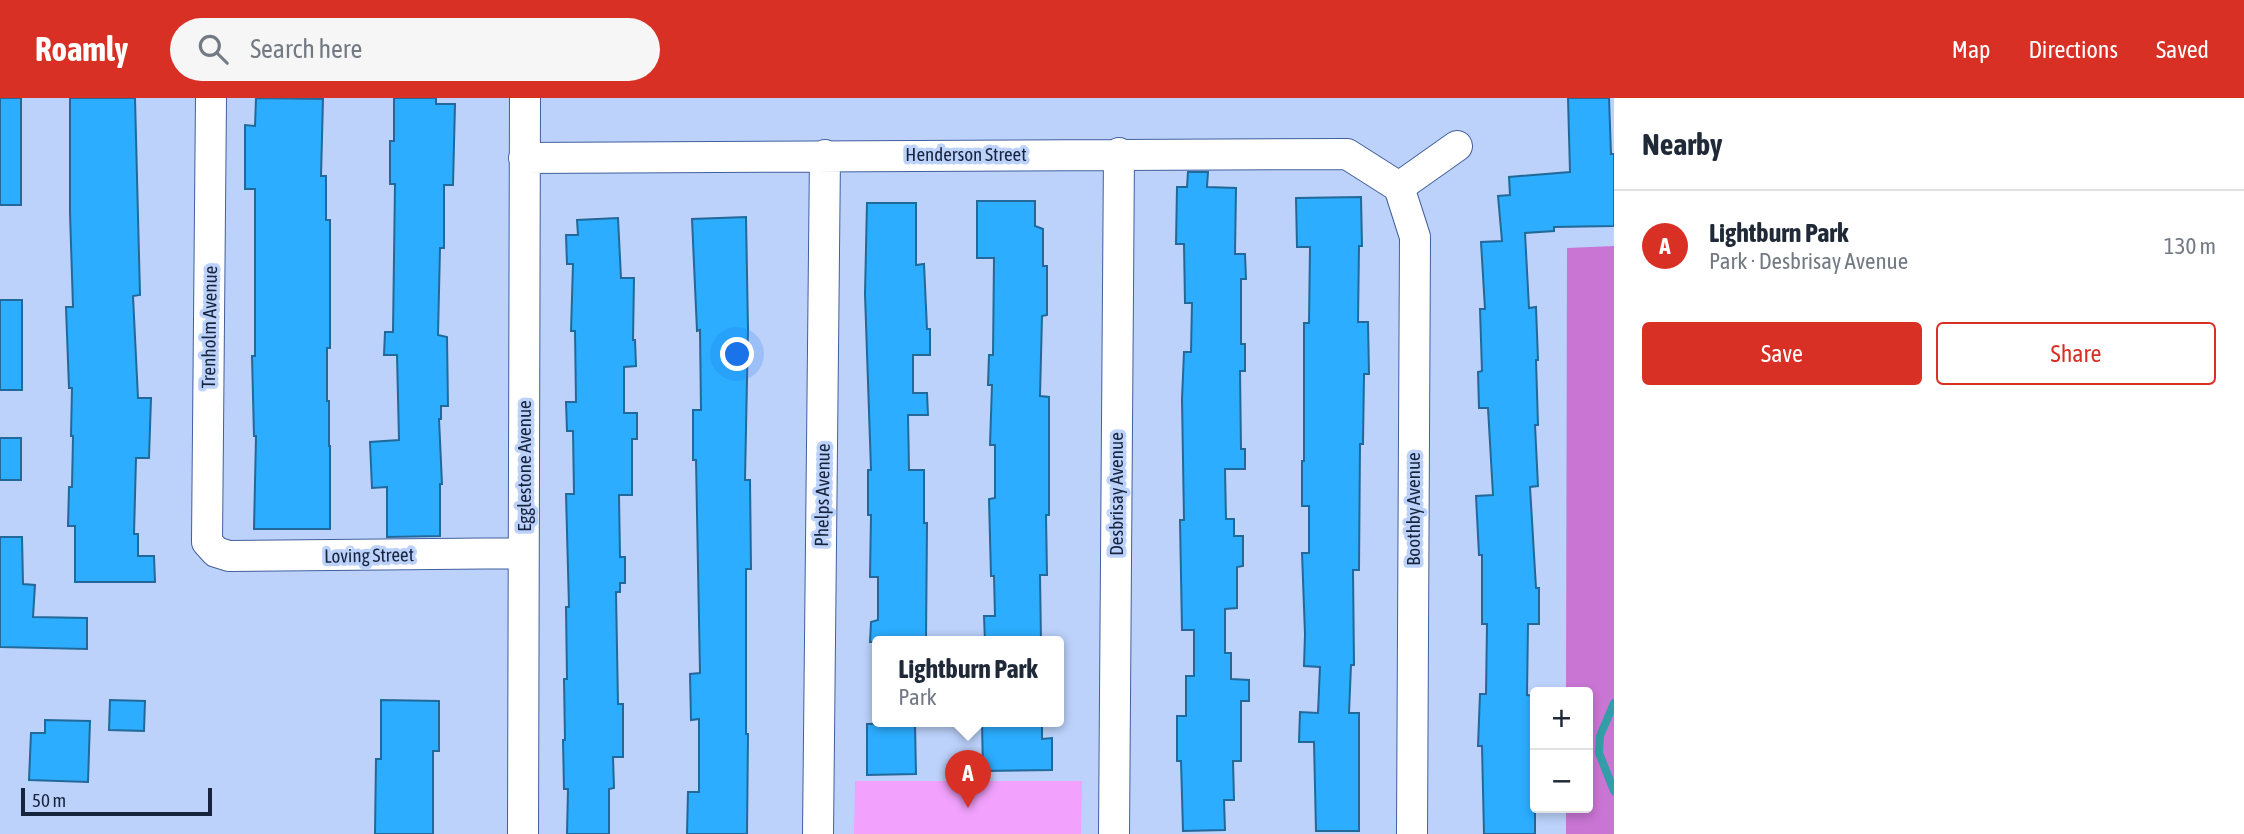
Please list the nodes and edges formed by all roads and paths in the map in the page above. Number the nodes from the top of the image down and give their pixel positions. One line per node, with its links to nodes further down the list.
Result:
1 (211, 98): 8 (street, Trenholm Avenue)
2 (524, 98): 6 (street, Egglestone Avenue)
3 (1457, 146): 7 (street)
4 (1119, 153): 5 (street, Henderson Street); 7 (street, Henderson Street); 12 (street, Desbrisay Avenue)
5 (825, 155): 6 (street, Henderson Street); 11 (street, Phelps Avenue)
6 (524, 158): 9 (street, Egglestone Avenue)
7 (1399, 187): 13 (street, Boothby Avenue)
8 (216, 552): 9 (street, Loving Street)
9 (523, 553): 10 (street, Egglestone Avenue)
10 (523, 834)
11 (818, 834)
12 (1114, 834)
13 (1412, 834)

